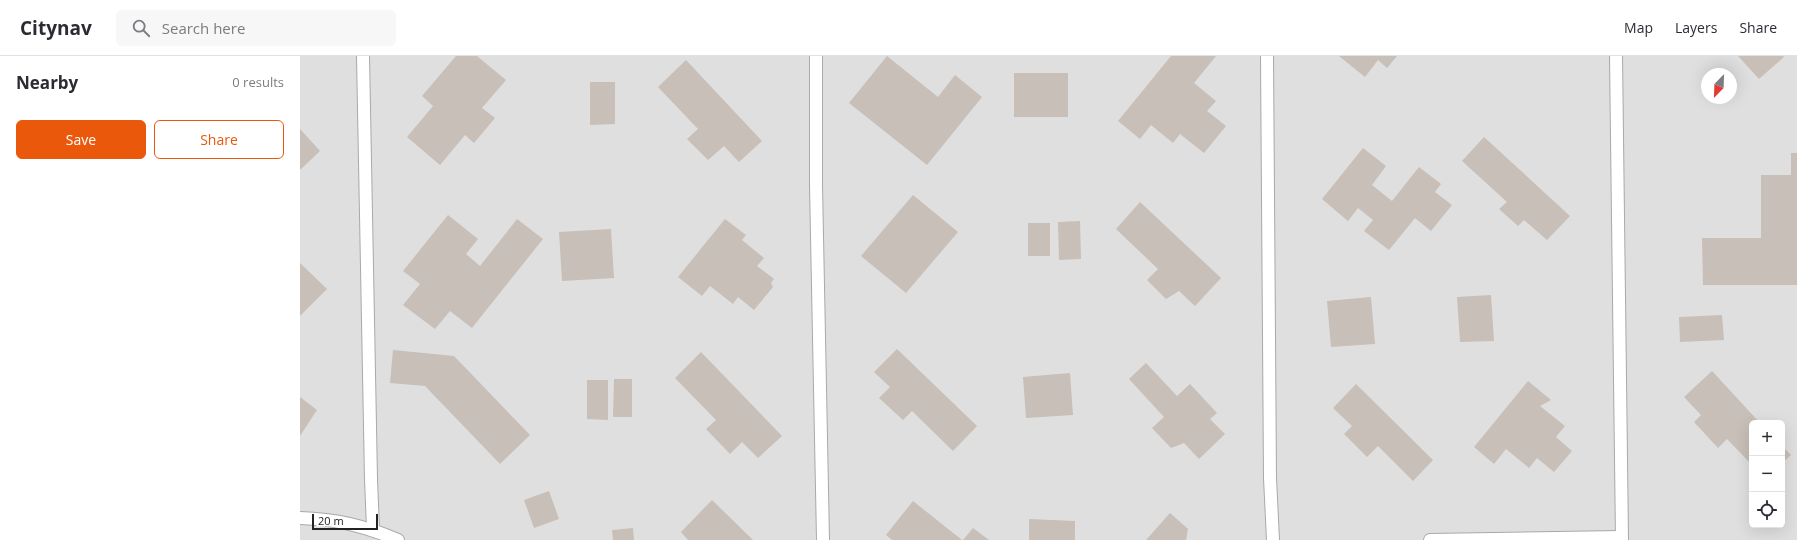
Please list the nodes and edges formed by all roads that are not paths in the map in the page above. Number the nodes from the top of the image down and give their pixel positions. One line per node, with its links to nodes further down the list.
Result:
1 (363, 56): 6 (lane)
2 (816, 56): 9 (lane)
3 (1267, 56): 10 (lane)
4 (1616, 56): 7 (lane)
5 (300, 518): 6 (lane)
6 (373, 529): 8 (lane)
7 (1621, 538): 11 (lane)
8 (398, 540)
9 (823, 540)
10 (1273, 540)
11 (1430, 540)

